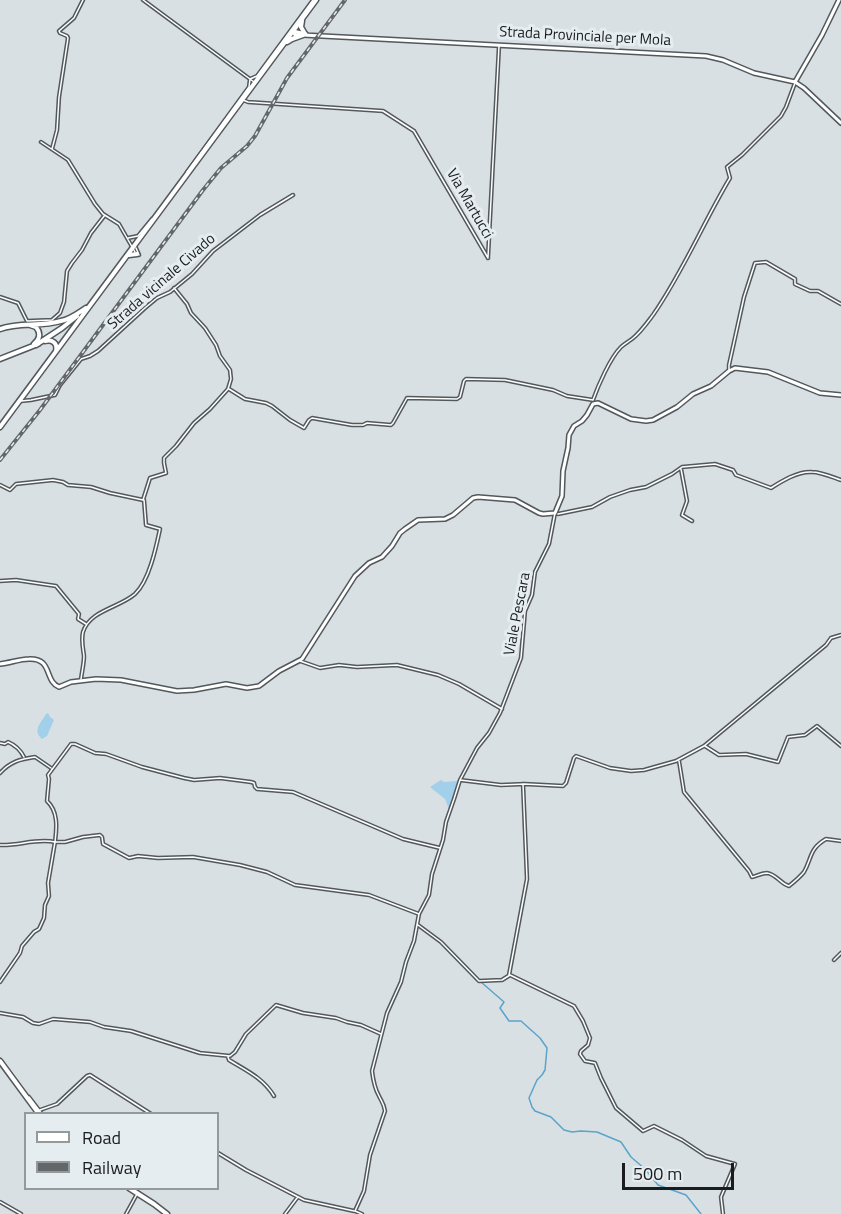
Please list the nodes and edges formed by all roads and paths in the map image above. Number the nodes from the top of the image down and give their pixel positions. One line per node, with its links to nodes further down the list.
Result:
1 (83, 0): 15 (street)
2 (143, 0): 10 (street)
3 (314, 0): 5 (main road); 10 (street)
4 (839, 0): 11 (street)
5 (305, 15): 6 (main road); 7 (main road)
6 (293, 31): 7 (street, Strada Provinciale per Mola); 9 (main road)
7 (305, 35): 8 (street, Strada Provinciale per Mola); 9 (main road)
8 (499, 45): 11 (street, Strada Provinciale per Mola); 12 (street, Via Martucci)
9 (280, 49): 10 (main road)
10 (253, 81): 12 (main road); 19 (street)
11 (795, 82): 13 (street, Strada Provinciale per Mola); 34 (street)
12 (243, 100): 18 (main road)
13 (841, 123)
14 (41, 142): 15 (street)
15 (52, 149): 17 (street)
16 (293, 195): 21 (street, Strada vicinale Civado)
17 (105, 215): 19 (street); 26 (street)
18 (140, 240): 19 (main road); 19 (main road)
19 (134, 247): 20 (main road); 20 (main road)
20 (129, 255): 22 (main road)
21 (174, 288): 32 (street); 35 (street, Strada vicinale Civado)
22 (99, 294): 25 (main road); 29 (main road)
23 (0, 297): 26 (street)
24 (841, 304): 31 (street)
25 (86, 308): 26 (main road); 28 (main road)
26 (27, 323): 27 (main road); 28 (main road)
27 (0, 329)
28 (33, 346): 29 (main road); 30 (main road)
29 (56, 352): 35 (main road)
30 (0, 359)
31 (730, 370): 33 (street); 36 (street)
32 (228, 388): 34 (street); 43 (street)
33 (841, 395)
34 (593, 400): 36 (street)
35 (20, 401): 38 (main road)
36 (591, 406): 44 (street)
37 (0, 418): 38 (main road)
38 (7, 418): 39 (main road)
39 (0, 427)
40 (681, 468): 41 (street); 44 (street); 45 (street)
41 (841, 480)
42 (0, 485): 43 (street)
43 (143, 499): 47 (street)
44 (555, 513): 49 (street); 52 (street, Viale Pescara)
45 (692, 521)
46 (0, 581): 47 (street)
47 (87, 626): 51 (street)
48 (841, 635): 54 (street)
49 (299, 661): 51 (street); 52 (street)
50 (0, 664): 51 (street)
51 (81, 680)
52 (502, 709): 60 (street, Viale Pescara)
53 (0, 743): 56 (street)
54 (704, 746): 55 (street); 57 (street)
55 (841, 746)
56 (25, 758): 58 (street); 59 (street)
57 (679, 760): 61 (street); 62 (street)
58 (52, 769): 63 (street); 65 (street)
59 (0, 773)
60 (460, 780): 61 (street); 65 (street, Viale Pescara)
61 (523, 784): 70 (street)
62 (841, 841)
63 (55, 842): 64 (street); 66 (street); 71 (street)
64 (0, 845)
65 (440, 848): 66 (street, Viale Pescara)
66 (419, 914): 67 (street, Viale Pescara)
67 (417, 924): 70 (street); 73 (street, Viale Pescara)
68 (841, 952): 69 (street)
69 (834, 960)
70 (509, 976): 90 (street)
71 (0, 982)
72 (0, 1013): 74 (street)
73 (382, 1034): 74 (street); 84 (street, Viale Pescara)
74 (228, 1056): 76 (street)
75 (0, 1061): 77 (main road)
76 (274, 1096)
77 (40, 1112): 78 (street)
78 (149, 1112)
79 (219, 1154): 82 (street)
80 (132, 1190): 81 (main road)
81 (137, 1194): 86 (street); 87 (main road)
82 (298, 1197): 84 (street); 88 (street)
83 (0, 1202): 85 (street)
84 (355, 1211): 89 (street)
85 (21, 1214)
86 (126, 1214)
87 (167, 1214)
88 (285, 1214)
89 (362, 1214)
90 (723, 1214)

